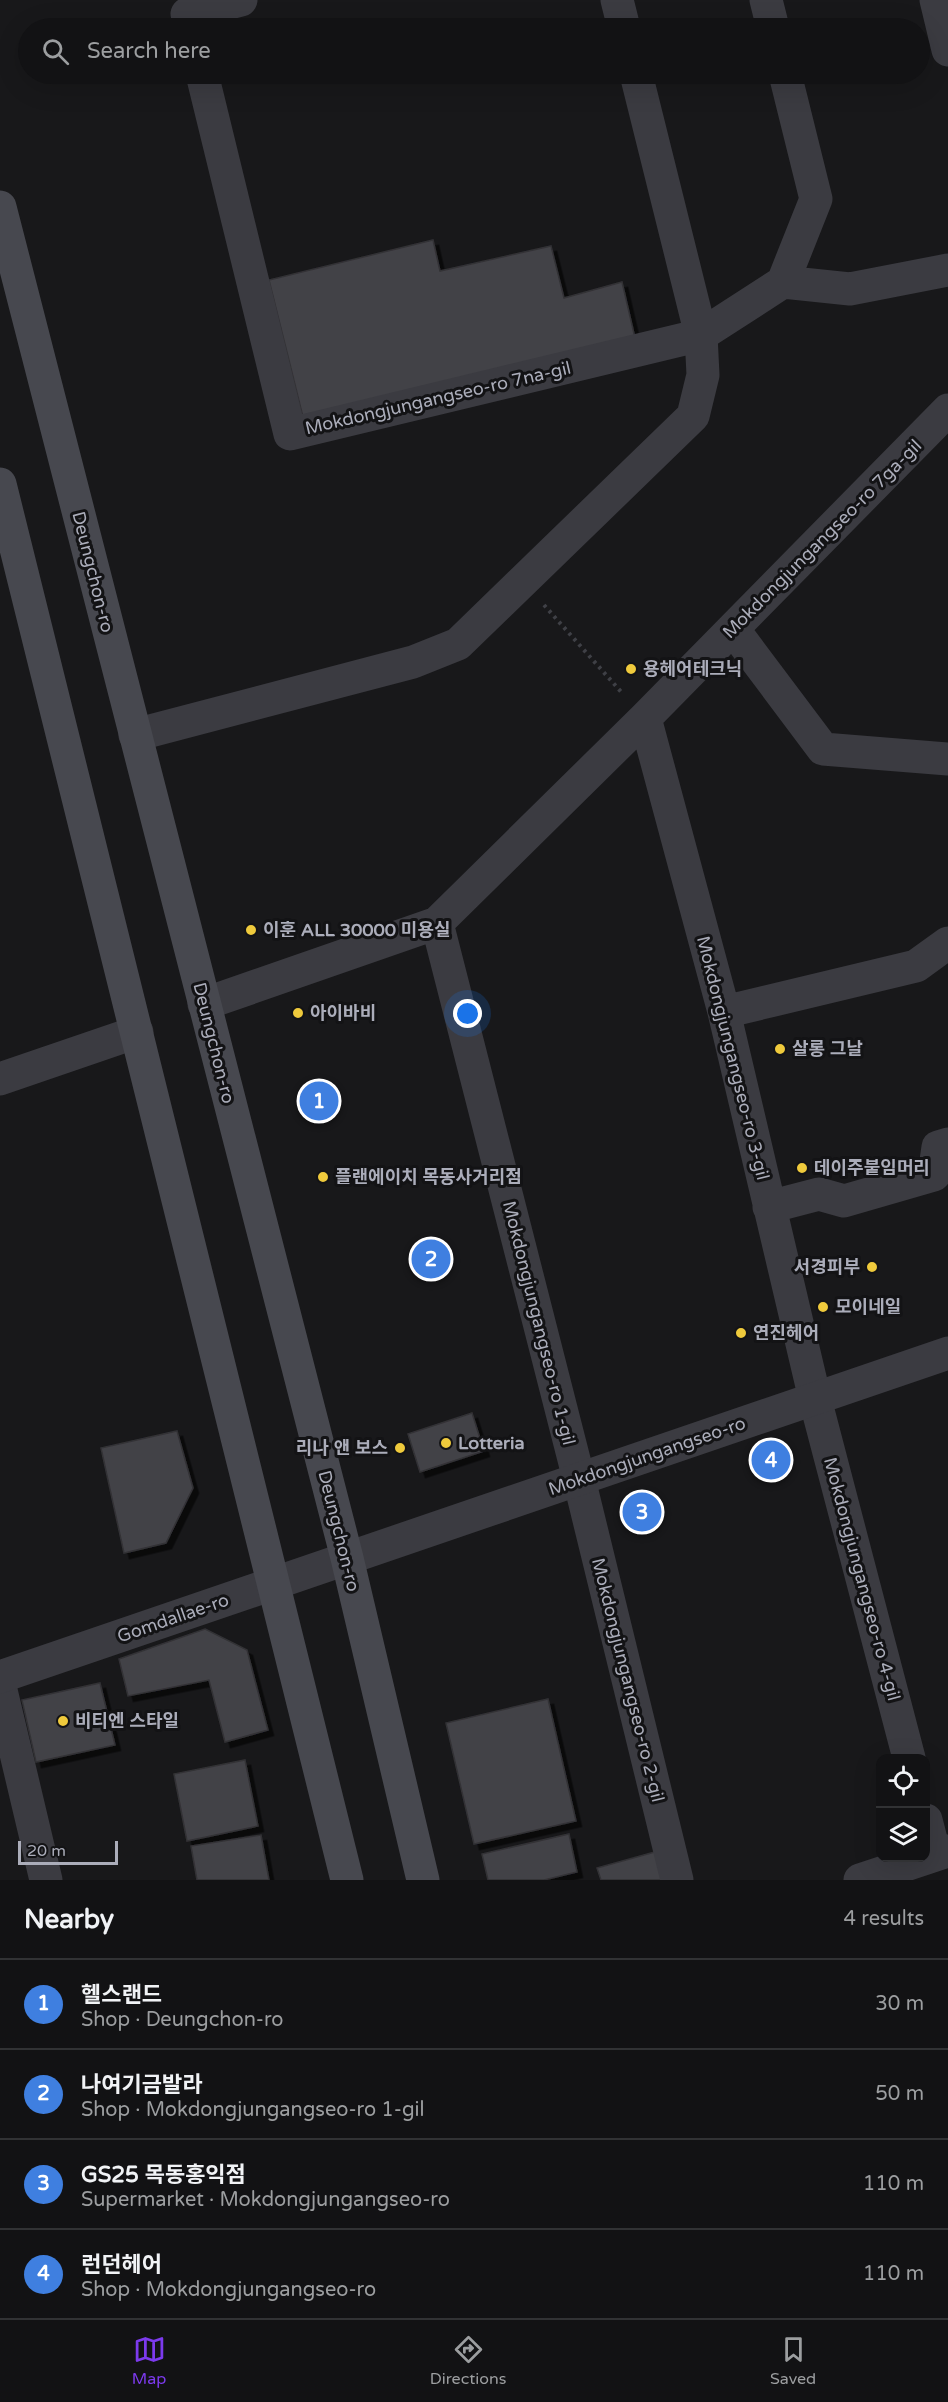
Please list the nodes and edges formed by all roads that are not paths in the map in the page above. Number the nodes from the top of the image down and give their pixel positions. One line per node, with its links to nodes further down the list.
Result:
1 (242, 0): 5 (street)
2 (617, 0): 6 (street)
3 (766, 0): 7 (street)
4 (936, 0): 8 (street)
5 (188, 18)
6 (622, 18)
7 (770, 18)
8 (948, 50)
9 (204, 84): 15 (street, Mokdongjungangseo-ro 7na-gil)
10 (638, 84): 15 (street)
11 (787, 84): 14 (street)
12 (0, 207): 20 (main road, Deungchon-ro)
13 (948, 270): 14 (street)
14 (783, 282): 15 (street, Mokdongjungangseo-ro 7na-gil)
15 (701, 335): 20 (street)
16 (948, 410): 18 (street, Mokdongjungangseo-ro 7ga-gil)
17 (0, 484): 26 (main road)
18 (733, 629): 19 (street, Mokdongjungangseo-ro 7ga-gil); 21 (street)
19 (645, 718): 22 (street, Mokdongjungangseo-ro 7ga-gil); 25 (street, Mokdongjungangseo-ro 3-gil)
20 (135, 735): 24 (main road, Deungchon-ro)
21 (948, 759)
22 (437, 923): 24 (street, Mokdongjungangseo-ro 7ga-gil); 32 (street, Mokdongjungangseo-ro 1-gil)
23 (948, 943): 25 (street)
24 (204, 1004): 33 (main road, Deungchon-ro)
25 (724, 1012): 29 (street, Mokdongjungangseo-ro 3-gil)
26 (137, 1032): 27 (street); 34 (main road)
27 (0, 1079)
28 (948, 1144): 29 (street)
29 (769, 1208): 31 (street, Mokdongjungangseo-ro 3-gil)
30 (948, 1353): 31 (street, Mokdongjungangseo-ro)
31 (815, 1399): 32 (street, Mokdongjungangseo-ro); 37 (street, Mokdongjungangseo-ro 4-gil)
32 (579, 1479): 33 (street, Mokdongjungangseo-ro); 43 (street, Mokdongjungangseo-ro 2-gil)
33 (346, 1558): 34 (street, Gomdallae-ro); 42 (main road, Deungchon-ro)
34 (272, 1584): 35 (street, Gomdallae-ro); 41 (main road)
35 (0, 1677)
36 (0, 1686): 40 (street)
37 (908, 1754)
38 (930, 1829): 39 (street)
39 (941, 1853): 44 (street)
40 (46, 1880)
41 (347, 1880)
42 (423, 1880)
43 (677, 1880)
44 (860, 1880)

